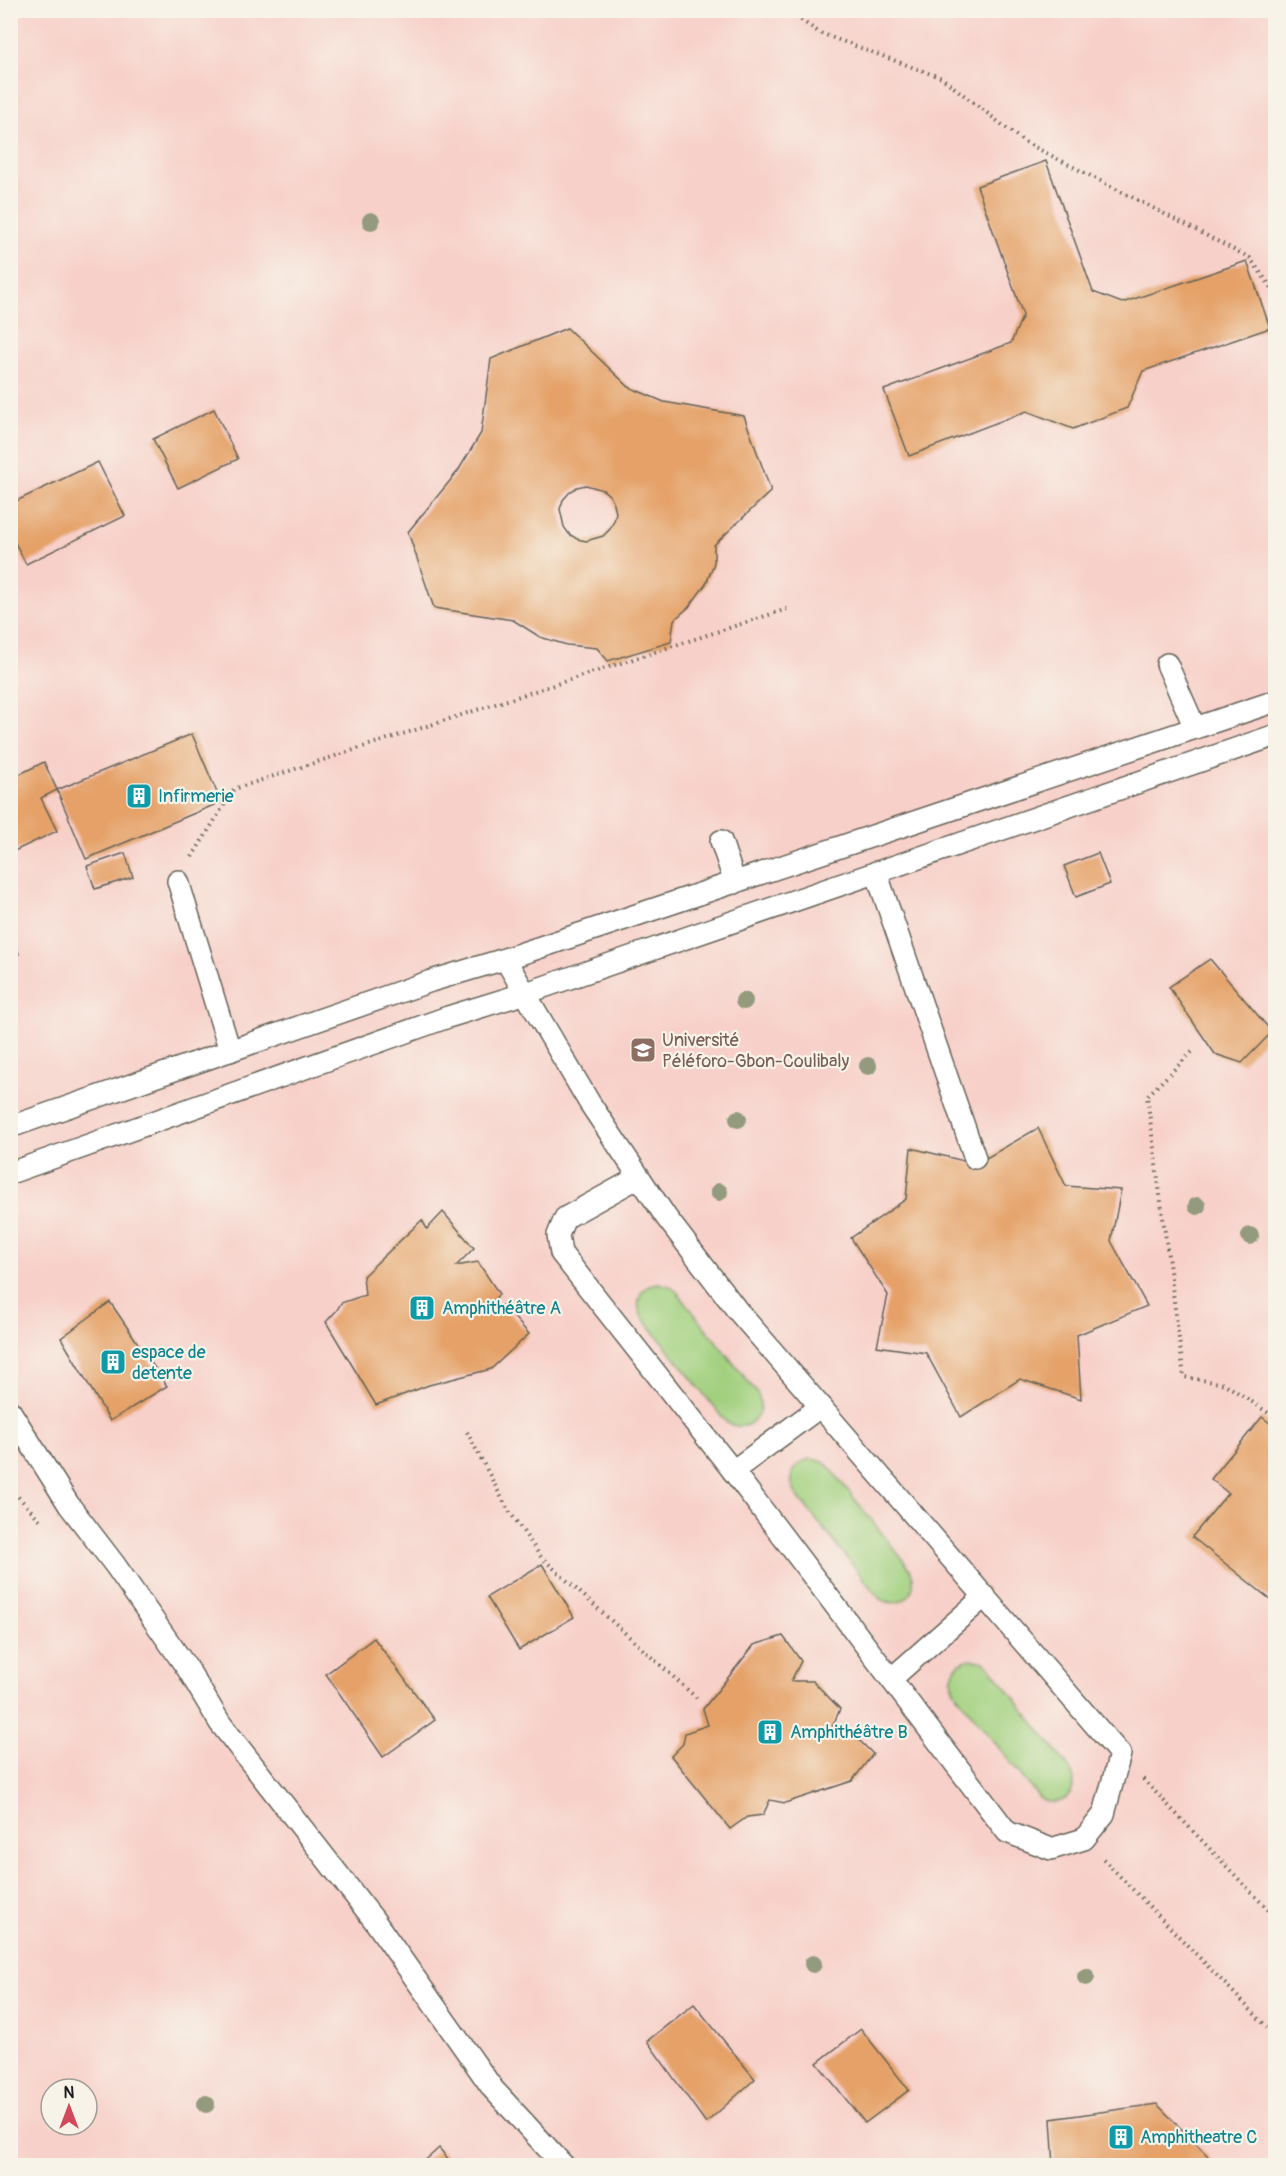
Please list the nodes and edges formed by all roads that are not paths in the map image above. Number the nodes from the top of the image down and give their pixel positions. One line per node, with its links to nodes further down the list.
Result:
1 (1167, 664): 3 (lane)
2 (1275, 701): 3 (lane)
3 (1195, 728): 5 (lane)
4 (1275, 735): 6 (lane)
5 (969, 804): 6 (lane); 10 (lane)
6 (978, 838): 8 (lane)
7 (721, 841): 10 (lane)
8 (876, 872): 12 (lane); 15 (lane)
9 (178, 881): 13 (lane)
10 (735, 883): 11 (lane)
11 (505, 959): 12 (lane); 13 (lane)
12 (526, 993): 16 (lane); 17 (lane)
13 (230, 1051): 14 (lane)
14 (10, 1127)
15 (975, 1158)
16 (10, 1173)
17 (639, 1177): 18 (lane); 20 (lane)
18 (820, 1406): 20 (lane); 21 (lane)
19 (10, 1412): 23 (lane)
20 (733, 1471): 22 (lane)
21 (985, 1596): 22 (lane); 22 (lane)
22 (891, 1679)
23 (564, 2166)

